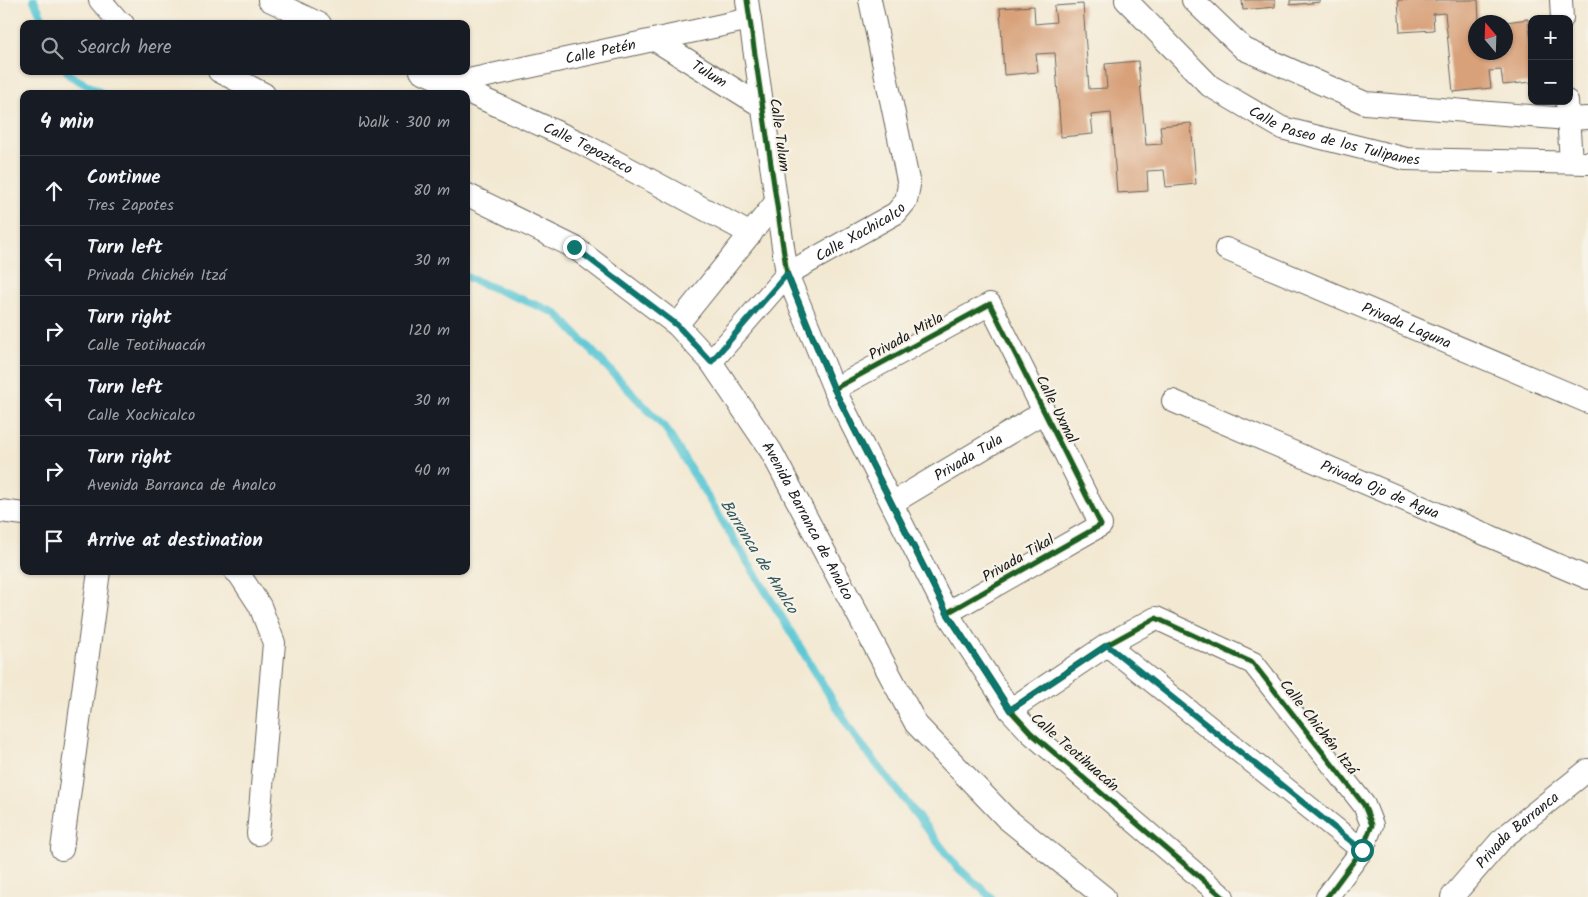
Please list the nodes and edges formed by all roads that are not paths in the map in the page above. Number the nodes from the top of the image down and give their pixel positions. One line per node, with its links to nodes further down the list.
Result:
1 (100, 0): 9 (street)
2 (269, 0): 10 (street)
3 (870, 0): 25 (street, Calle Xochicalco)
4 (1126, 0): 20 (street, Calle Paseo de los Tulipanes)
5 (1193, 0): 19 (street)
6 (1561, 0): 8 (street)
7 (749, 10): 11 (street, Calle Petén); 18 (street, Calle Tulum)
8 (1562, 15)
9 (117, 20)
10 (312, 20)
11 (655, 40): 14 (street, Calle Petén); 18 (street, Tulum)
12 (227, 75): 15 (street)
13 (430, 75): 14 (street, Calle Tepozteco)
14 (450, 84): 16 (street, Calle Tepozteco)
15 (256, 90)
16 (463, 90)
17 (470, 93): 23 (street, Calle Tepozteco)
18 (763, 107): 22 (street, Calle Tulum)
19 (1574, 113): 20 (street)
20 (1579, 163)
21 (470, 196): 27 (street, Avenida Barranca de Analco)
22 (776, 202): 23 (street); 25 (street, Calle Tulum)
23 (750, 234): 27 (street)
24 (1226, 249): 31 (street, Privada Laguna)
25 (787, 274): 28 (street, Calle Xochicalco); 29 (street, Calle Teotihuacán)
26 (990, 304): 29 (street, Privada Mitla); 32 (street, Calle Uxmal)
27 (677, 325): 28 (street, Avenida Barranca de Analco)
28 (711, 362): 47 (street, Avenida Barranca de Analco)
29 (834, 389): 33 (street, Calle Teotihuacán)
30 (1173, 401): 39 (street, Privada Ojo de Agua)
31 (1588, 402)
32 (1044, 412): 33 (street, Privada Tula); 36 (street, Calle Uxmal)
33 (892, 503): 40 (street, Calle Teotihuacán)
34 (0, 511): 35 (street)
35 (20, 514)
36 (1102, 525): 40 (street, Privada Tikal)
37 (98, 575): 45 (street)
38 (240, 575): 44 (street)
39 (1588, 578)
40 (947, 613): 42 (street, Calle Teotihuacán)
41 (1107, 645): 42 (street); 46 (street); 46 (street, Calle Chichén Itzá)
42 (1010, 710): 48 (street, Calle Teotihuacán)
43 (1588, 770): 50 (street, Privada Barranca)
44 (258, 834)
45 (62, 849)
46 (1362, 850): 49 (street, Calle Chichén Itzá)
47 (1104, 897)
48 (1224, 897)
49 (1326, 897)
50 (1452, 897)

